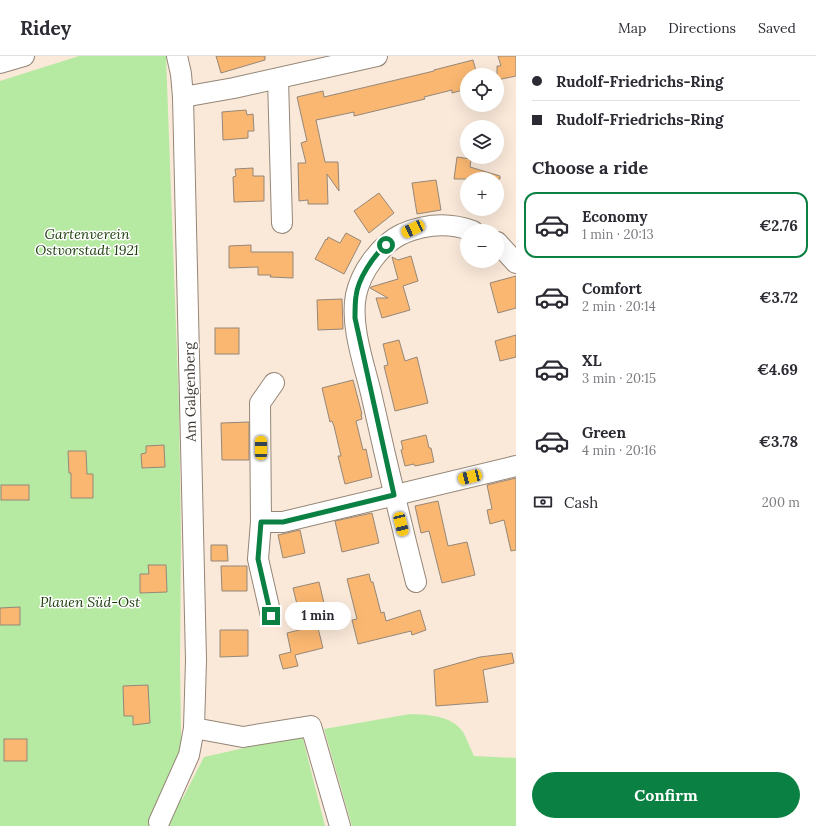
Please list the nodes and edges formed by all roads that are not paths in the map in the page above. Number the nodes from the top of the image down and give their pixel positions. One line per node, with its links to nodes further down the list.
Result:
1 (24, 56): 4 (street)
2 (177, 56): 6 (street, Am Galgenberg)
3 (377, 56): 5 (street)
4 (0, 63)
5 (278, 78): 6 (street); 7 (street)
6 (183, 97): 17 (street, Am Galgenberg)
7 (282, 223)
8 (460, 226): 13 (street)
9 (504, 250): 10 (street)
10 (516, 264)
11 (274, 383): 14 (street)
12 (516, 466): 13 (street)
13 (394, 495): 14 (street); 15 (street)
14 (261, 522): 16 (street)
15 (416, 582)
16 (271, 616)
17 (194, 728): 18 (street, Am Galgenberg); 19 (street)
18 (159, 822)
19 (340, 826)

